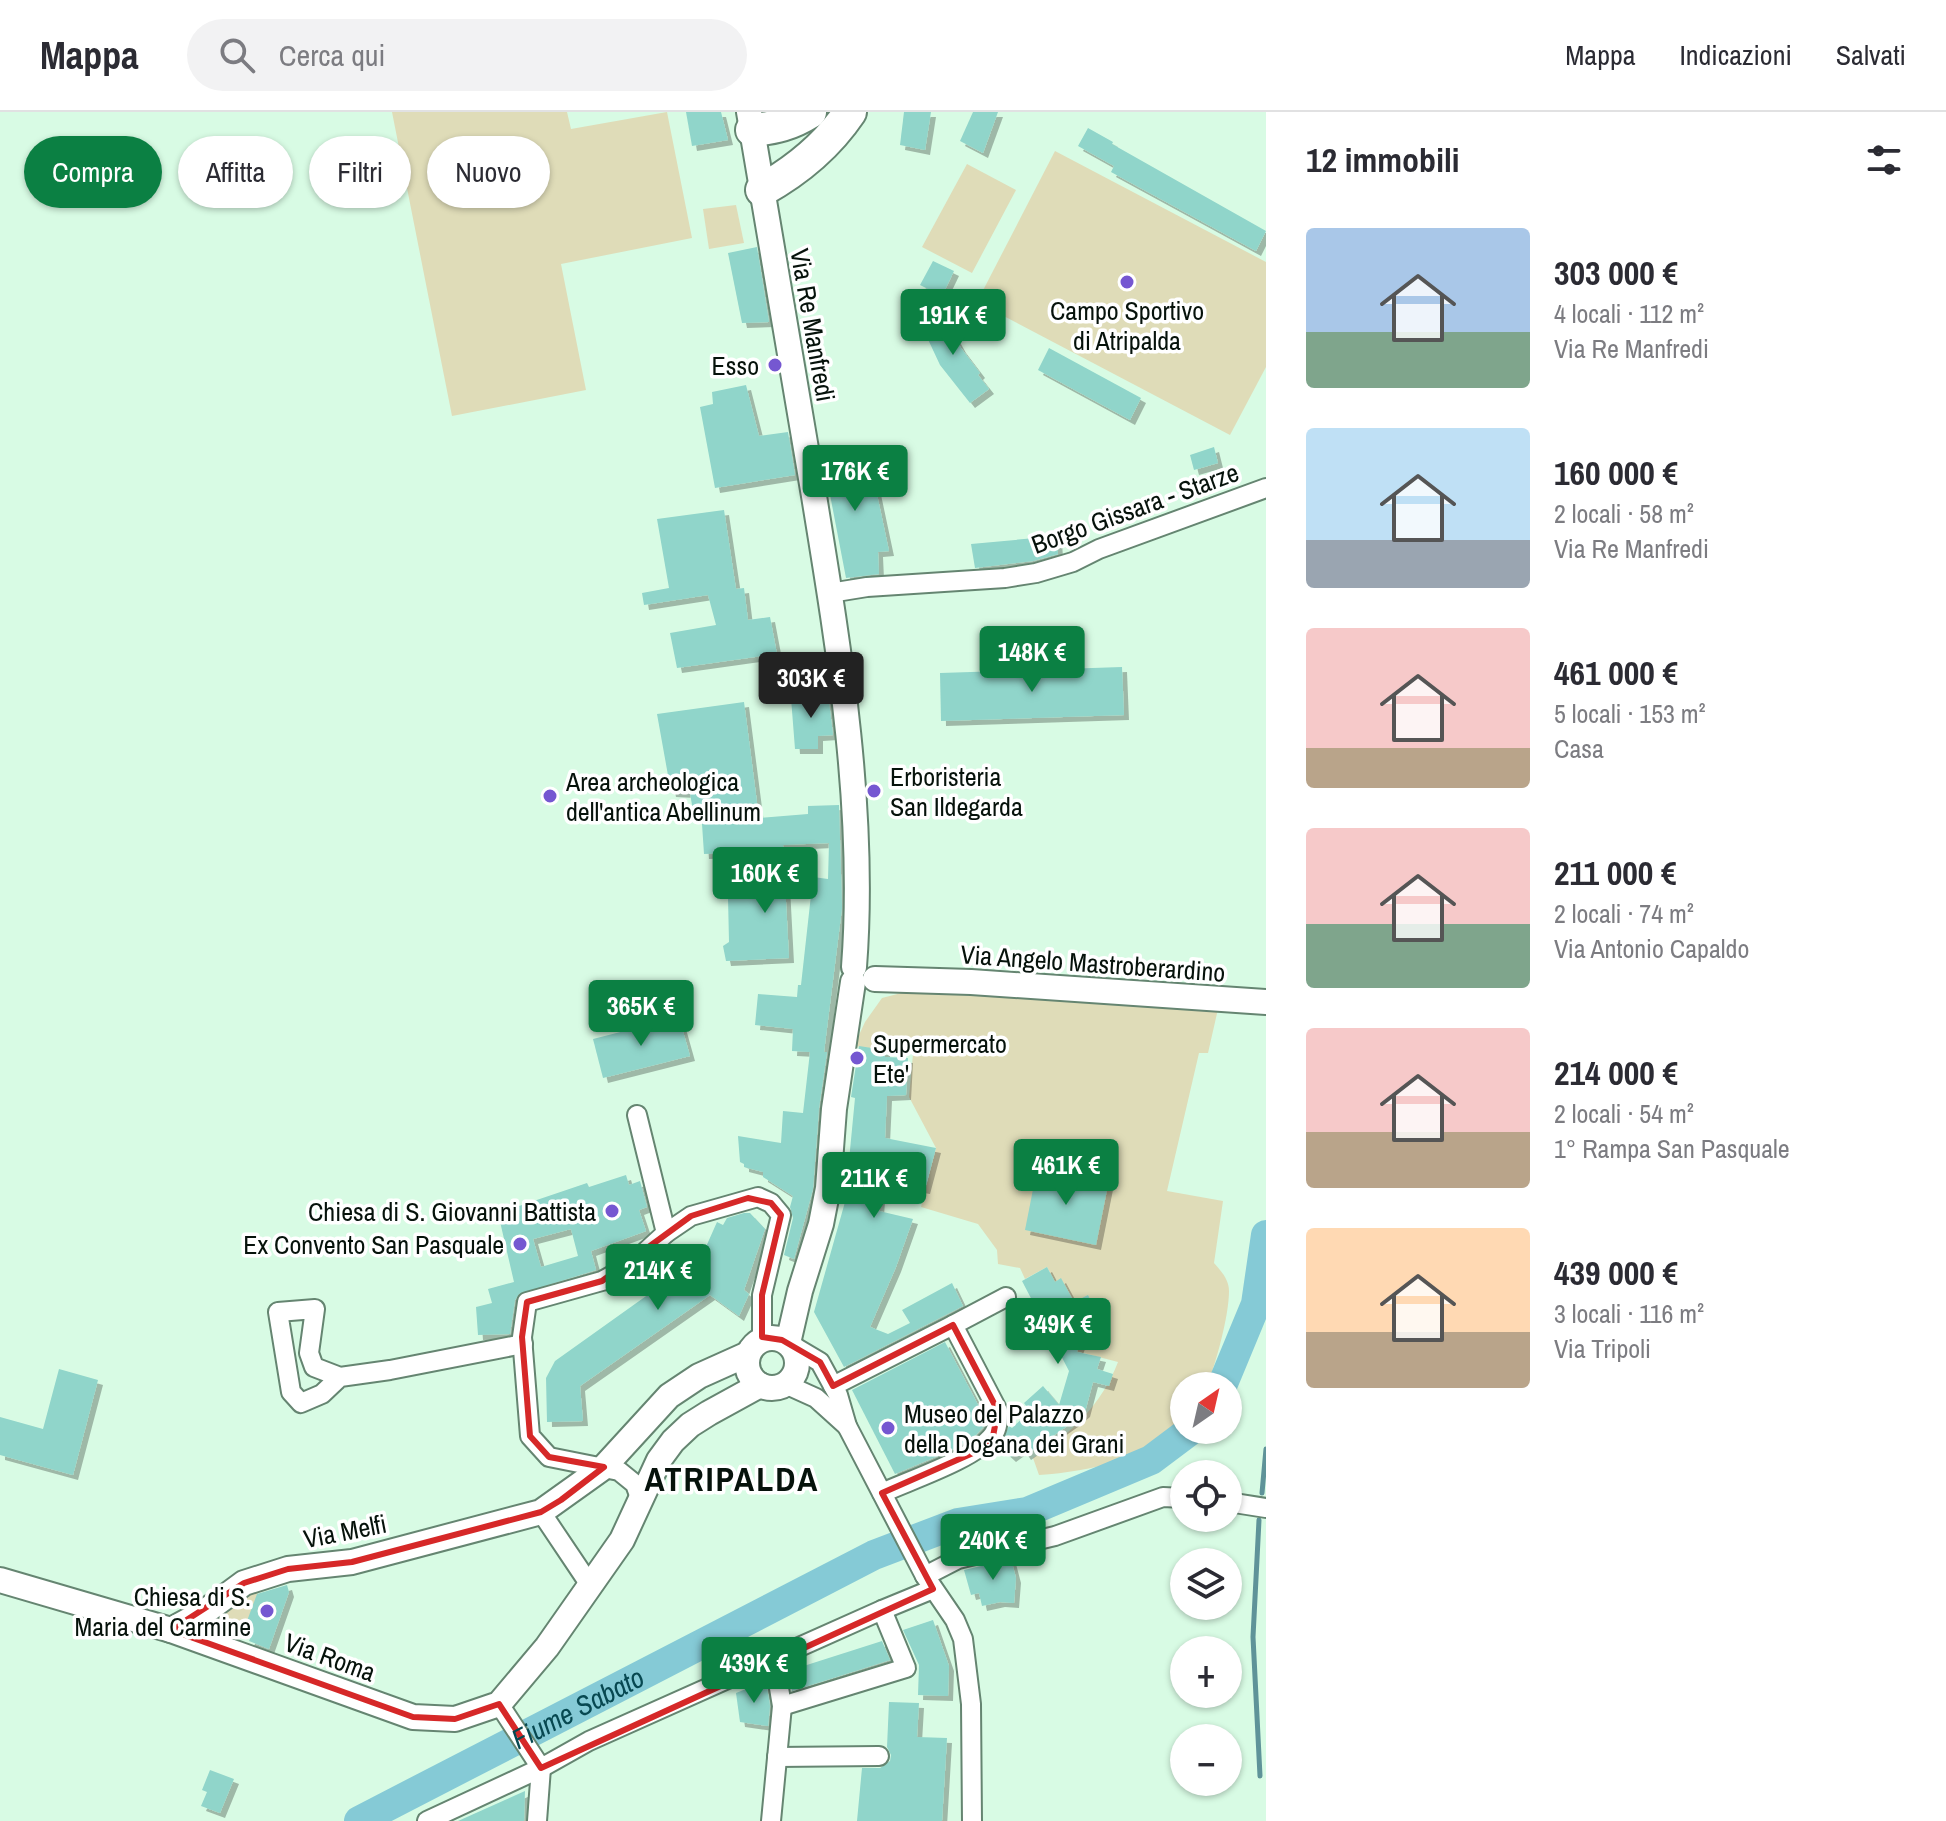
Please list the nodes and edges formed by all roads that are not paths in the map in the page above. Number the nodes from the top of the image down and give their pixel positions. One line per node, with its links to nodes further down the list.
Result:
1 (809, 112): 3 (highway)
2 (850, 112): 4 (highway)
3 (750, 121): 4 (street, Via Re Manfredi)
4 (762, 190): 6 (street, Via Re Manfredi)
5 (1266, 488): 6 (street, Borgo Gissara - Starze)
6 (830, 593): 7 (street, Via Re Manfredi)
7 (865, 975): 8 (street, Via Angelo Mastroberardino); 11 (street)
8 (1266, 1002)
9 (637, 1115): 10 (street)
10 (666, 1233): 15 (street); 16 (street)
11 (800, 1291): 13 (street); 16 (street)
12 (1006, 1297): 14 (street)
13 (793, 1318): 16 (street); 17 (street)
14 (953, 1325): 20 (street); 25 (street)
15 (523, 1344): 18 (street); 22 (street)
16 (767, 1344): 17 (street); 19 (street); 19 (street); 22 (street)
17 (820, 1362): 20 (street)
18 (340, 1377): 18 (street)
19 (773, 1384): 21 (street); 24 (street)
20 (833, 1386): 21 (street)
21 (847, 1426): 25 (street)
22 (604, 1467): 24 (street); 26 (street)
23 (1170, 1497): 27 (street)
24 (640, 1498): 29 (street)
25 (885, 1499): 27 (street)
26 (541, 1512): 29 (street); 31 (street, Via Melfi)
27 (926, 1578): 30 (street); 41 (street)
28 (0, 1580): 31 (street, Via Roma)
29 (590, 1585): 33 (street)
30 (882, 1610): 32 (street); 34 (street)
31 (171, 1630): 33 (street, Via Roma)
32 (774, 1658): 34 (street); 37 (street)
33 (499, 1704): 37 (street)
34 (782, 1706): 36 (street)
35 (879, 1756): 36 (street)
36 (777, 1757): 40 (street)
37 (539, 1764): 38 (street); 39 (street)
38 (427, 1821)
39 (537, 1821)
40 (771, 1821)
41 (972, 1821)

